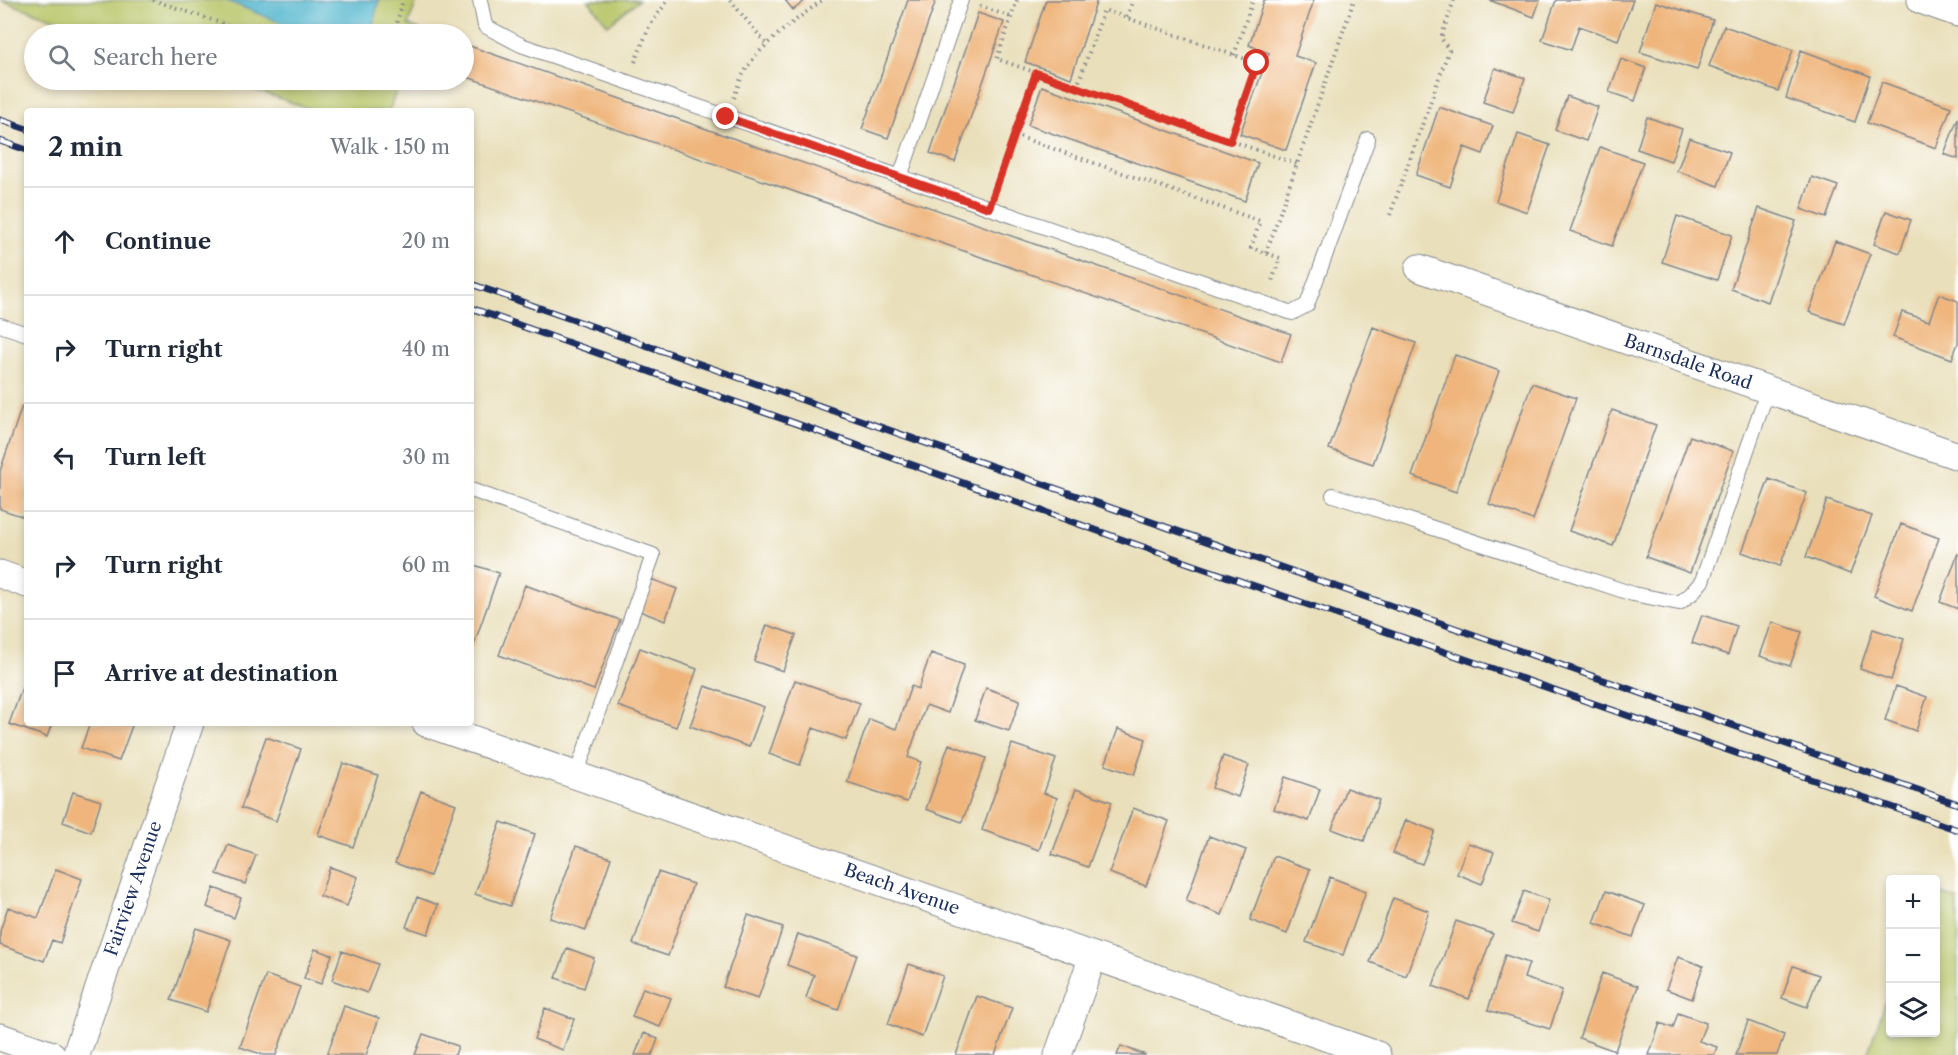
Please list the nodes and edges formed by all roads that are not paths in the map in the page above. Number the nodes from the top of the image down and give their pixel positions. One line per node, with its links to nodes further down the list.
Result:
1 (480, 0): 6 (lane)
2 (1921, 0): 4 (street)
3 (961, 1): 6 (lane)
4 (1958, 13)
5 (1368, 139): 6 (lane)
6 (900, 177)
7 (1419, 268): 10 (street, Barnsdale Road)
8 (0, 325): 9 (lane)
9 (24, 333)
10 (1768, 389): 11 (street, Barnsdale Road); 13 (lane)
11 (1958, 456)
12 (474, 491): 18 (lane)
13 (1333, 495)
14 (0, 574): 15 (street)
15 (24, 583)
16 (189, 726): 22 (street, Fairview Avenue)
17 (435, 726): 18 (street, Beach Avenue)
18 (576, 775): 19 (street, Beach Avenue)
19 (1093, 956): 23 (street); 24 (street, Beach Avenue)
20 (0, 1037): 21 (street)
21 (52, 1055)
22 (75, 1055)
23 (1058, 1055)
24 (1377, 1055)

